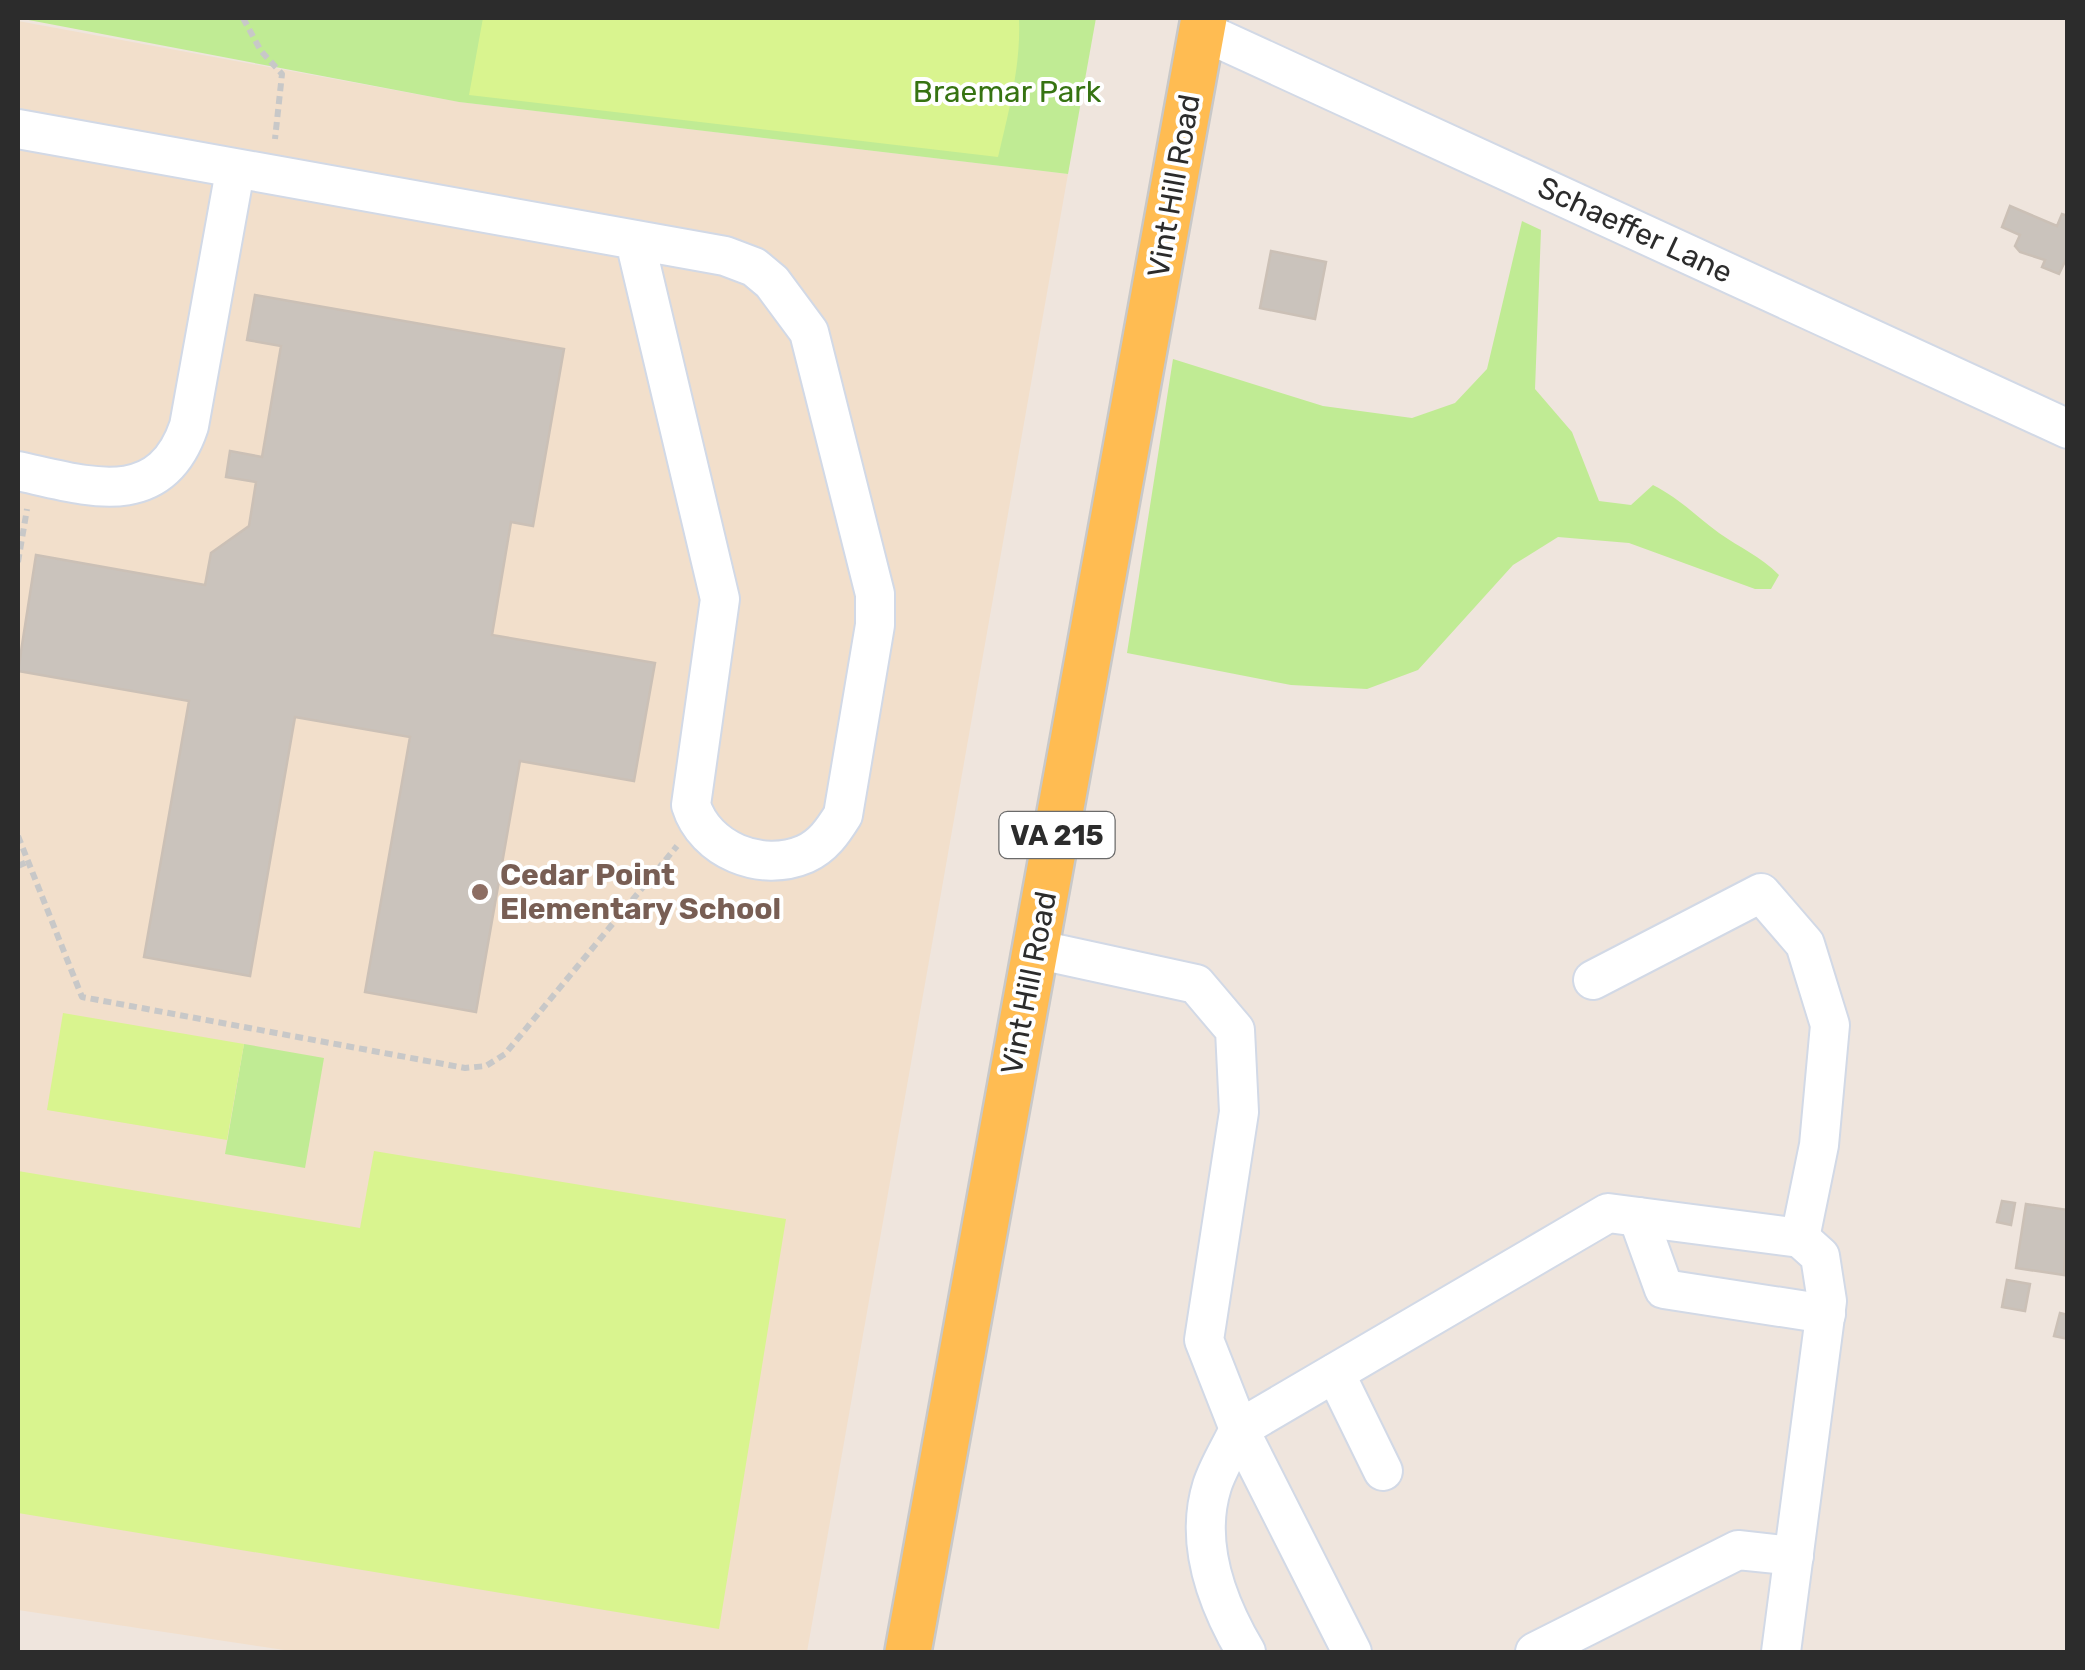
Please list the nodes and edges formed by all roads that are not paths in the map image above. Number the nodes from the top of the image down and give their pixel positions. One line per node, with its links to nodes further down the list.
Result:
1 (1203, 24): 5 (street, Schaeffer Lane); 7 (main road, Vint Hill Road / VA 215)
2 (18, 130): 3 (street)
3 (235, 171): 4 (street); 6 (street)
4 (634, 241): 4 (street)
5 (2068, 429)
6 (25, 472)
7 (1035, 949): 13 (street); 16 (main road, Vint Hill Road / VA 215)
8 (1593, 980): 10 (street)
9 (1638, 1217): 10 (street); 11 (street); 12 (street)
10 (1800, 1238): 11 (street)
11 (1826, 1314): 15 (street)
12 (1335, 1373): 13 (street); 14 (street)
13 (1239, 1429): 17 (street); 18 (street)
14 (1384, 1471)
15 (1794, 1556): 19 (street); 20 (street)
16 (908, 1652)
17 (1246, 1652)
18 (1352, 1652)
19 (1535, 1652)
20 (1781, 1652)

